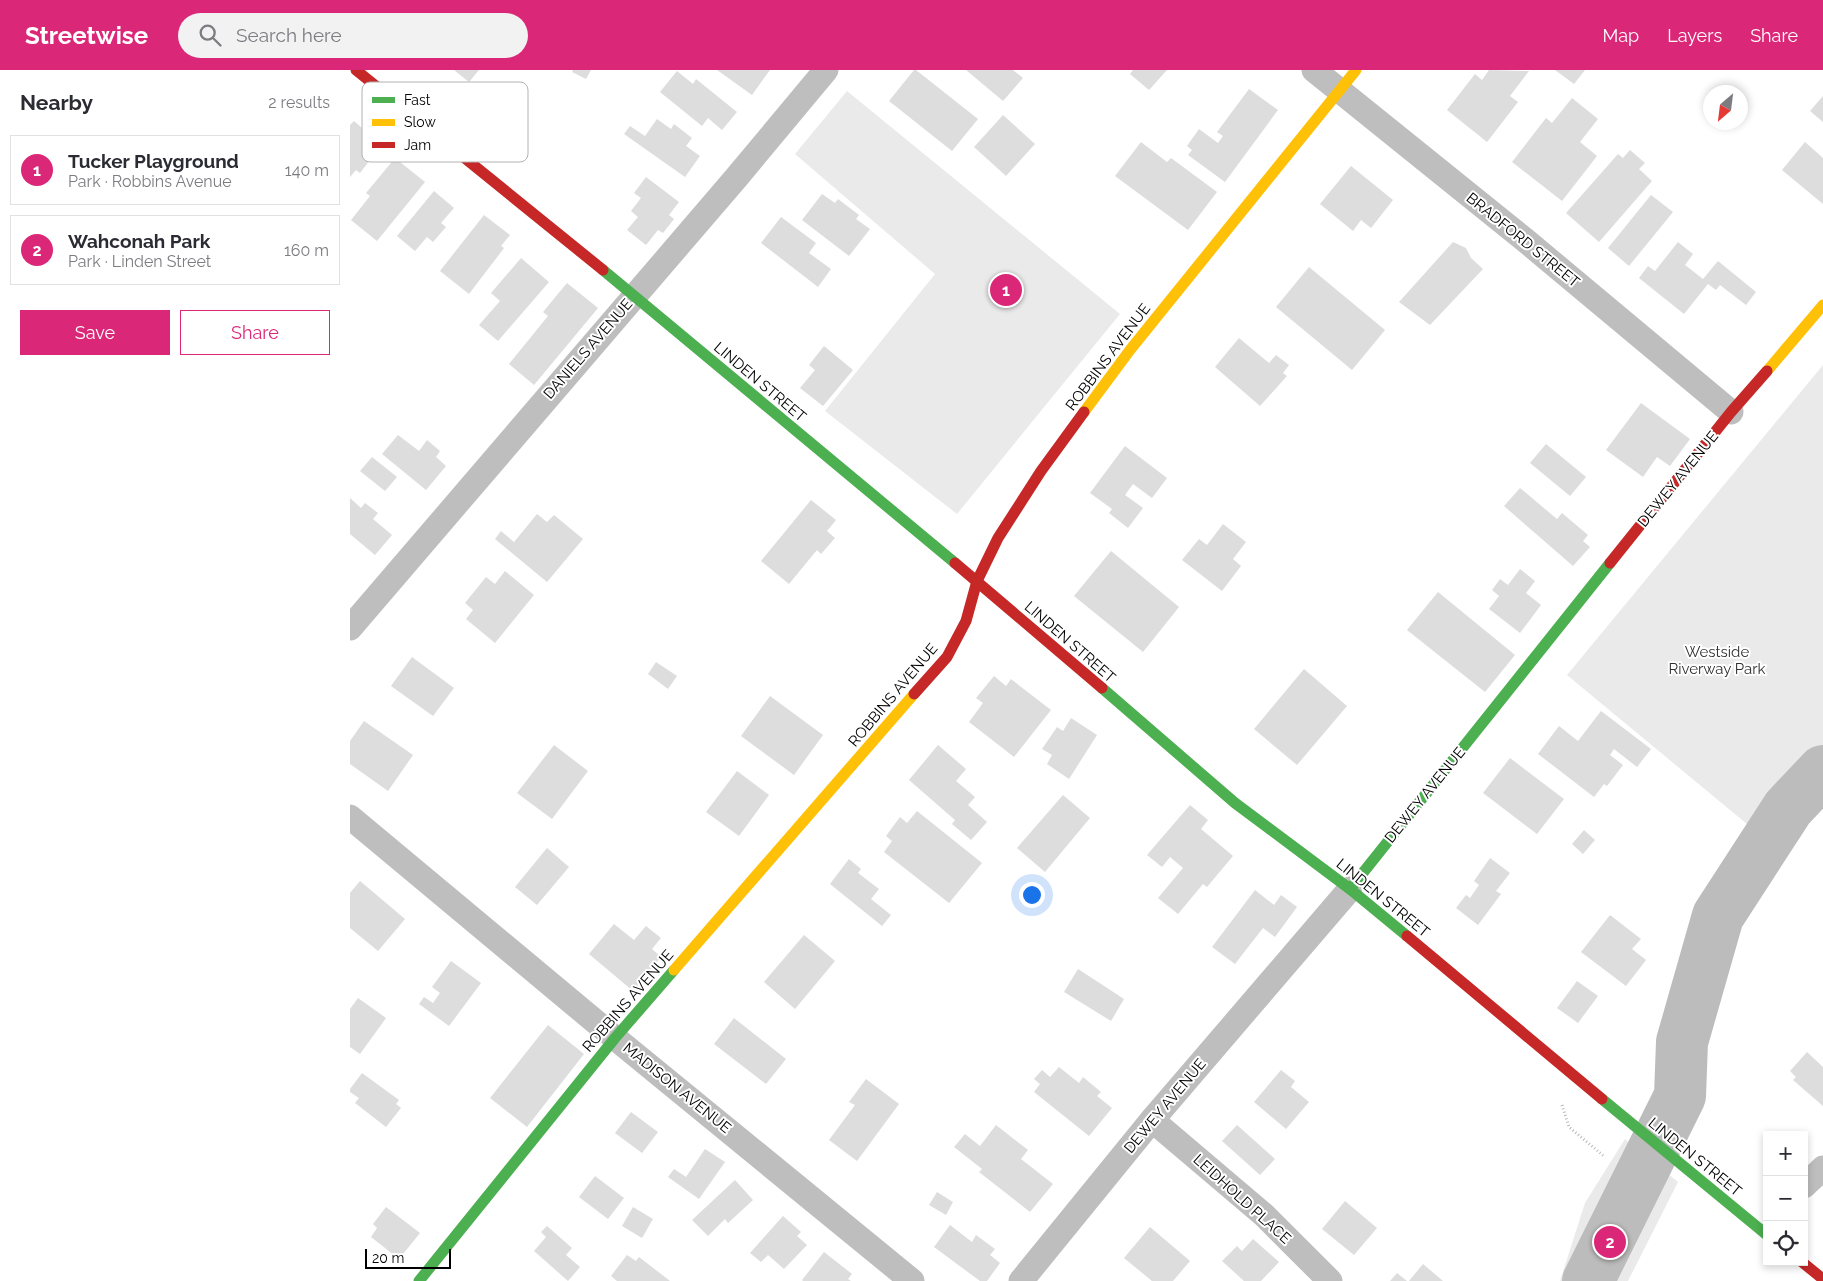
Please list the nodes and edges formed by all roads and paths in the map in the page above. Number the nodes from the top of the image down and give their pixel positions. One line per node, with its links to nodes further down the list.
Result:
1 (356, 70): 5 (street, LINDEN STREET)
2 (826, 70): 8 (street, DANIELS AVENUE)
3 (1314, 70): 6 (street, BRADFORD STREET)
4 (1356, 70): 6 (street, ROBBINS AVENUE)
5 (371, 82)
6 (1339, 90): 10 (street, BRADFORD STREET); 11 (street, ROBBINS AVENUE)
7 (469, 162): 8 (street, LINDEN STREET)
8 (634, 296): 11 (street, LINDEN STREET); 12 (street, DANIELS AVENUE)
9 (1823, 305): 10 (street, DEWEY AVENUE)
10 (1731, 412): 14 (street, DEWEY AVENUE)
11 (977, 581): 14 (street, LINDEN STREET); 15 (street, ROBBINS AVENUE)
12 (350, 628)
13 (350, 817): 15 (street, MADISON AVENUE)
14 (1350, 889): 17 (street, DEWEY AVENUE); 21 (street, LINDEN STREET)
15 (615, 1038): 24 (street, ROBBINS AVENUE); 25 (street, MADISON AVENUE)
16 (1561, 1101): 18 (path)
17 (1152, 1120): 26 (street, DEWEY AVENUE); 27 (street, LEIDHOLD PLACE)
18 (1605, 1157)
19 (1823, 1168): 20 (street)
20 (1808, 1182)
21 (1763, 1227)
22 (1807, 1266): 23 (street)
23 (1823, 1279)
24 (419, 1281)
25 (912, 1281)
26 (1021, 1281)
27 (1330, 1281)

